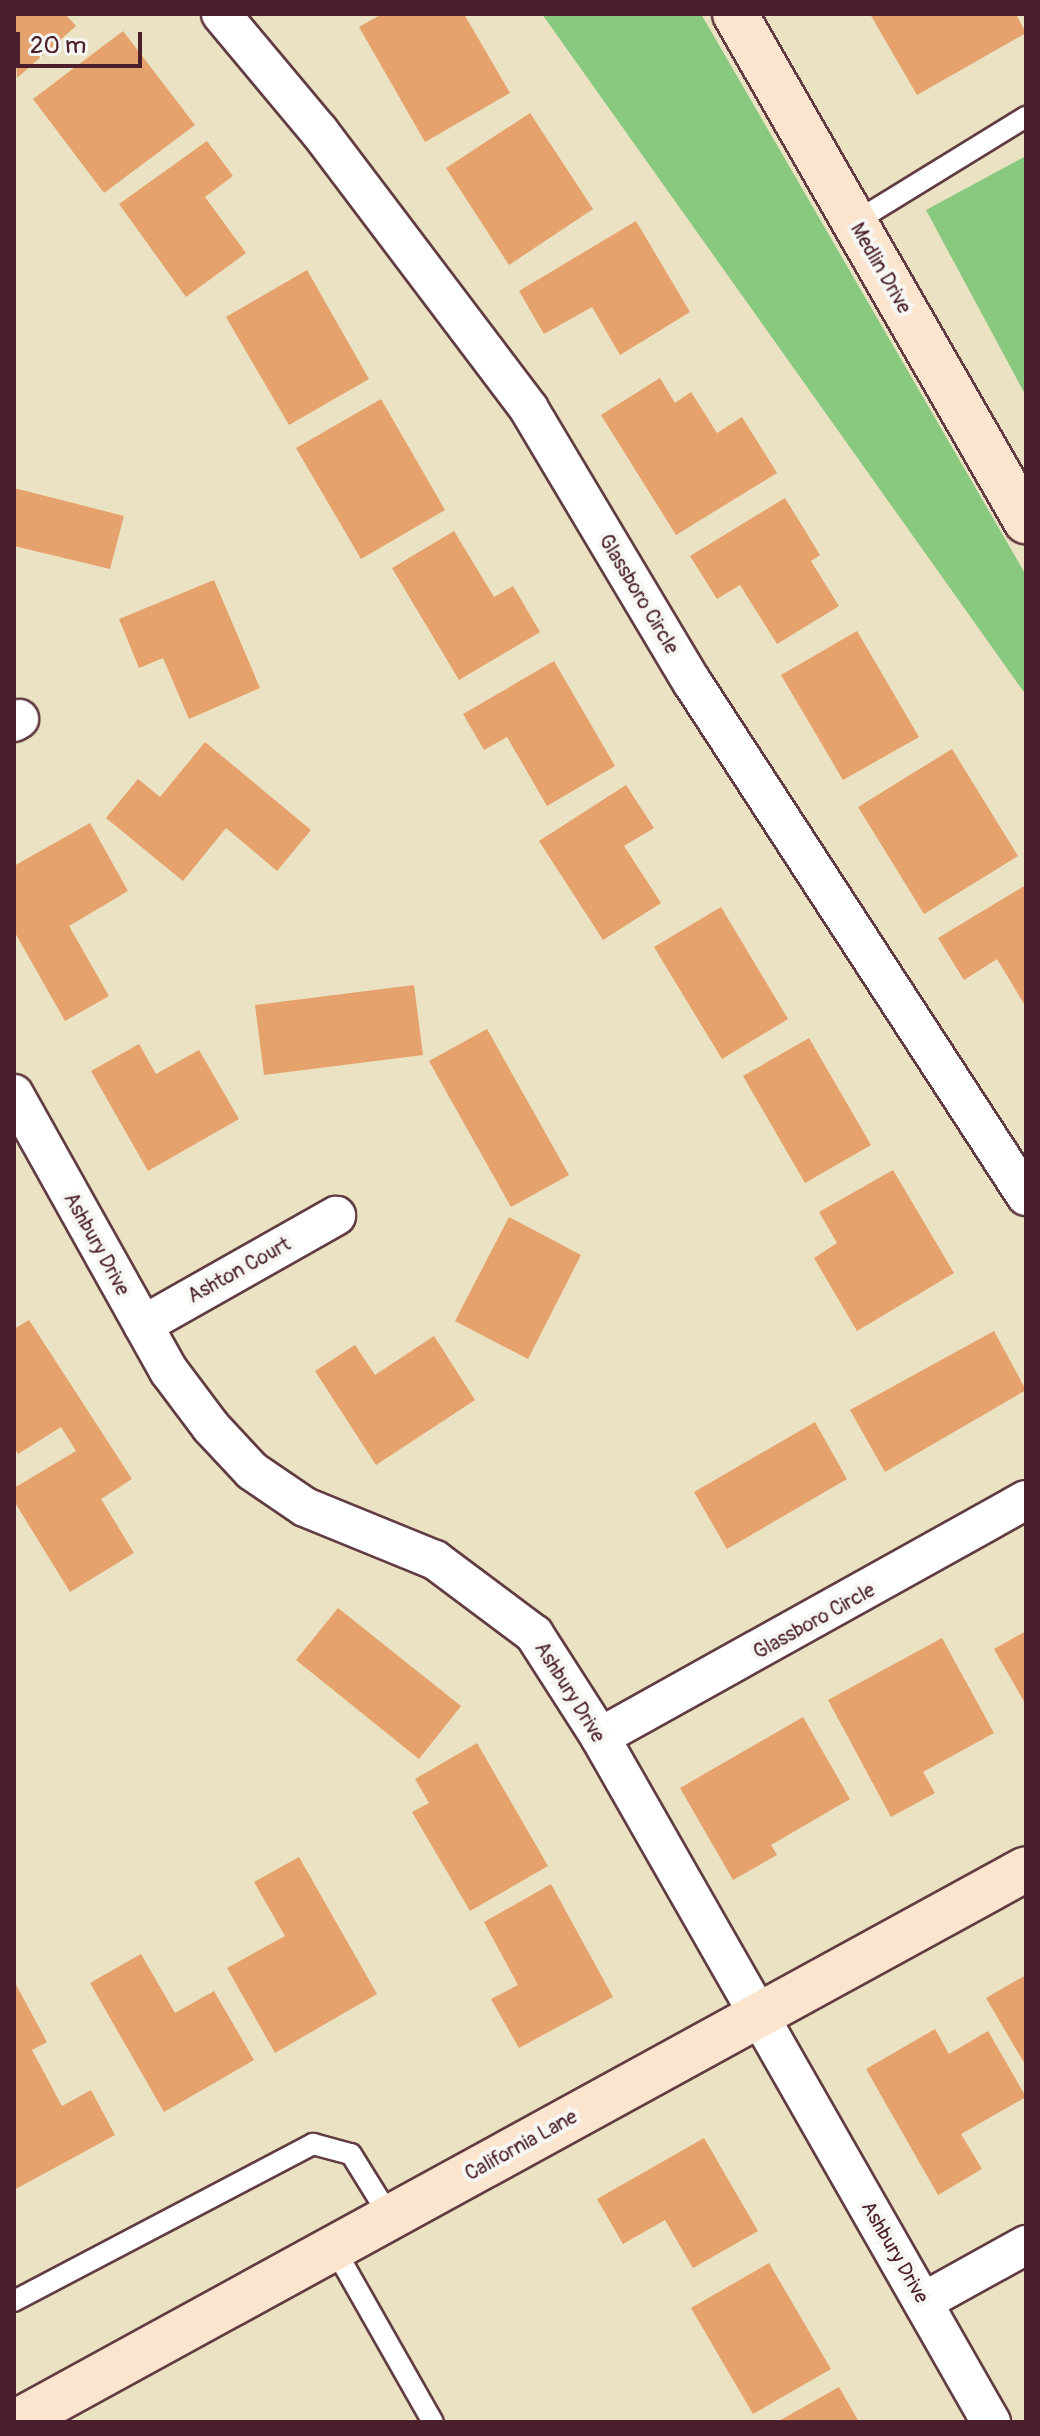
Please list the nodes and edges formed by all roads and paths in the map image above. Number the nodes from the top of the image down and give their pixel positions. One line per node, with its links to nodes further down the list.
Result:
1 (221, 14): 7 (street, Glassboro Circle)
2 (735, 14): 4 (street, Medlin Drive)
3 (1026, 117): 4 (lane)
4 (855, 222): 5 (street, Medlin Drive)
5 (1026, 521)
6 (14, 1094): 9 (street, Ashbury Drive)
7 (1026, 1196)
8 (336, 1216): 9 (street, Ashton Court)
9 (143, 1325): 11 (street, Ashbury Drive)
10 (1026, 1500): 11 (street, Glassboro Circle)
11 (600, 1737): 13 (street, Ashbury Drive)
12 (1026, 1869): 13 (street, California Lane)
13 (759, 2015): 14 (street, California Lane); 18 (street, Ashbury Drive)
14 (390, 2217): 16 (street, California Lane); 17 (lane)
15 (1026, 2245): 18 (street)
16 (334, 2248): 19 (street, California Lane); 20 (lane)
17 (14, 2301)
18 (923, 2302): 21 (street, Ashbury Drive)
19 (16, 2422)
20 (433, 2422)
21 (991, 2422)

